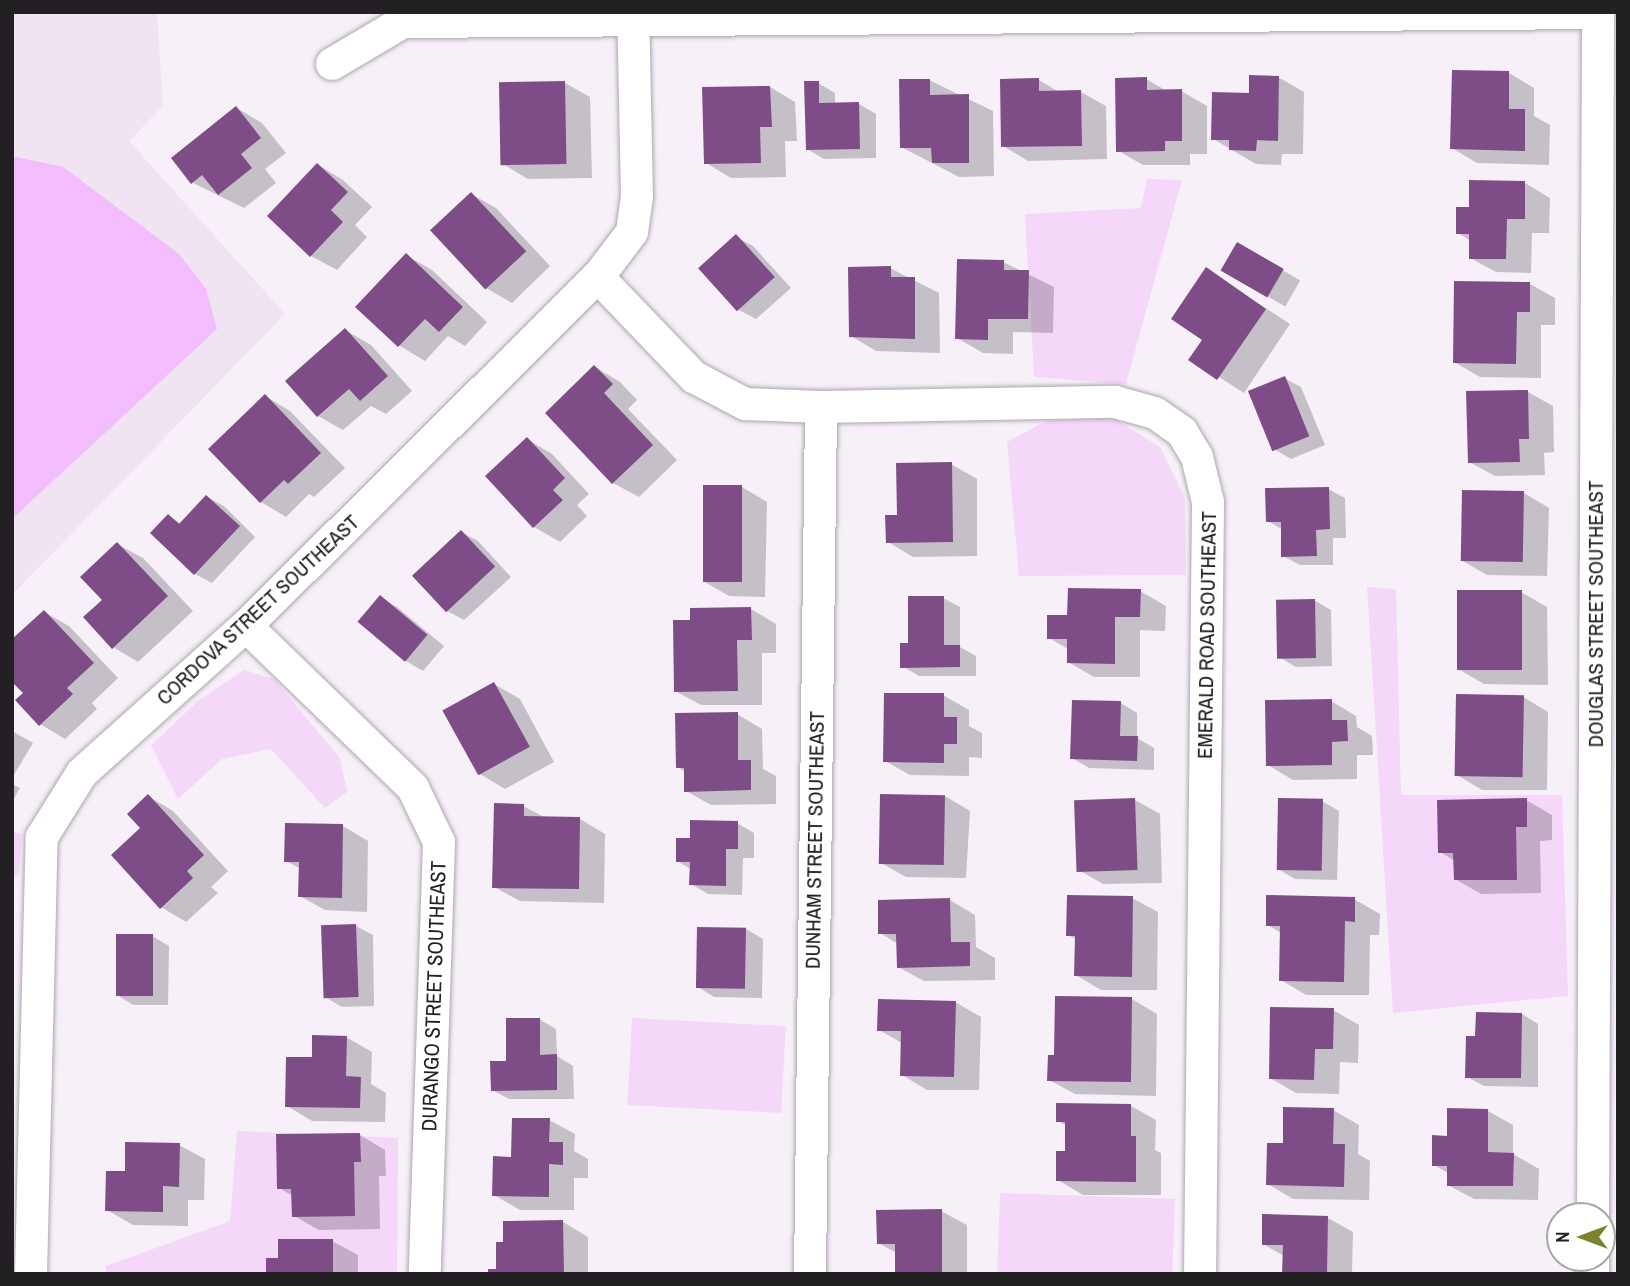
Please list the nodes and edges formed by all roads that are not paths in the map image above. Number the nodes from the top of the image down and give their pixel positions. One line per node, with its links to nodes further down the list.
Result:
1 (1598, 13): 2 (street); 7 (street, DOUGLAS STREET SOUTHEAST)
2 (633, 15): 3 (street); 4 (street, CORDOVA STREET SOUTHEAST)
3 (332, 64)
4 (598, 277): 5 (street, EMERALD ROAD SOUTHEAST); 6 (street, CORDOVA STREET SOUTHEAST)
5 (821, 407): 10 (street, DUNHAM STREET SOUTHEAST); 11 (street, EMERALD ROAD SOUTHEAST)
6 (246, 626): 8 (street, CORDOVA STREET SOUTHEAST); 9 (street, DURANGO STREET SOUTHEAST)
7 (1594, 1202)
8 (31, 1274)
9 (425, 1274)
10 (810, 1274)
11 (1200, 1274)

